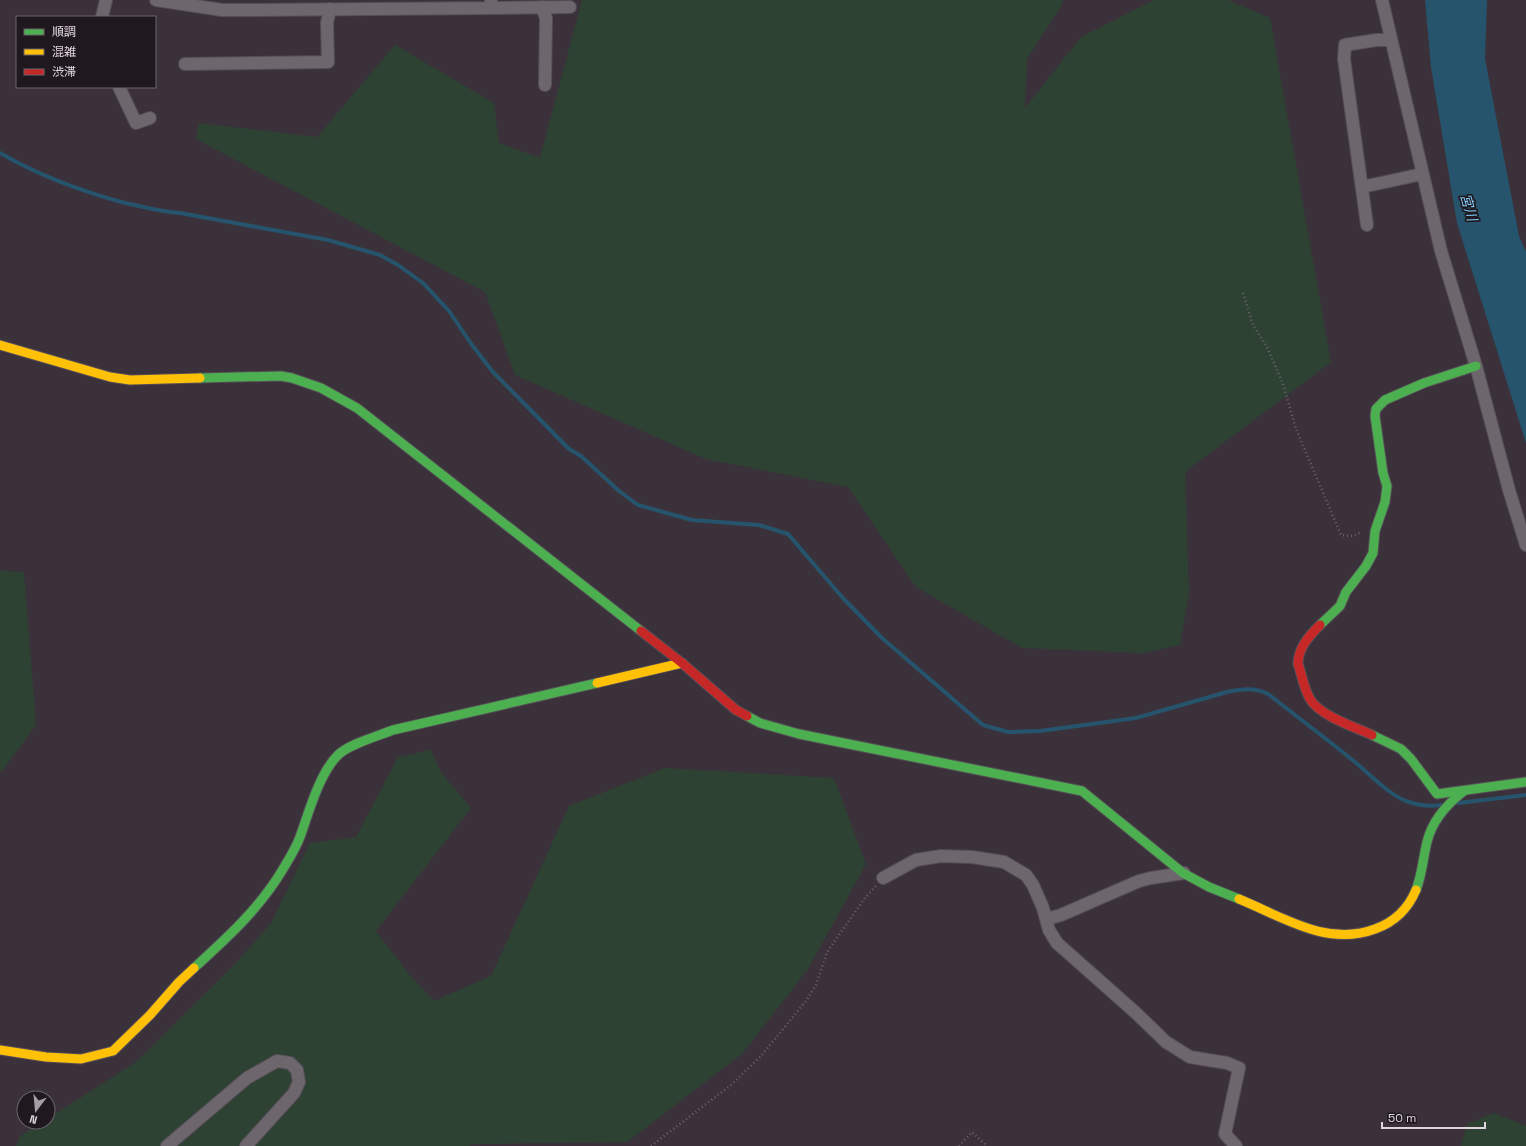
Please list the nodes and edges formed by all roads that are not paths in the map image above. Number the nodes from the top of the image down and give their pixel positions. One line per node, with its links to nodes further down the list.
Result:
1 (106, 0): 10 (street)
2 (156, 0): 4 (street)
3 (1382, 0): 11 (street)
4 (177, 2): 9 (street)
5 (396, 4): 6 (street); 9 (street)
6 (491, 4): 8 (street)
7 (570, 7): 8 (street)
8 (542, 8): 13 (street)
9 (330, 9): 12 (street)
10 (102, 16)
11 (1391, 40): 16 (street); 17 (street)
12 (185, 64)
13 (545, 85)
14 (120, 88): 15 (street)
15 (150, 118)
16 (1422, 174): 17 (street); 20 (street)
17 (1362, 187): 18 (street)
18 (1367, 225)
19 (0, 344): 22 (street)
20 (1476, 366): 21 (street); 24 (street)
21 (1526, 545)
22 (682, 663): 25 (street); 28 (street)
23 (1526, 782): 24 (street)
24 (1460, 794): 25 (street)
25 (1184, 873): 27 (street)
26 (883, 878): 27 (street)
27 (1047, 919): 31 (street)
28 (0, 1050)
29 (167, 1146): 30 (street)
30 (246, 1146)
31 (1236, 1146)

